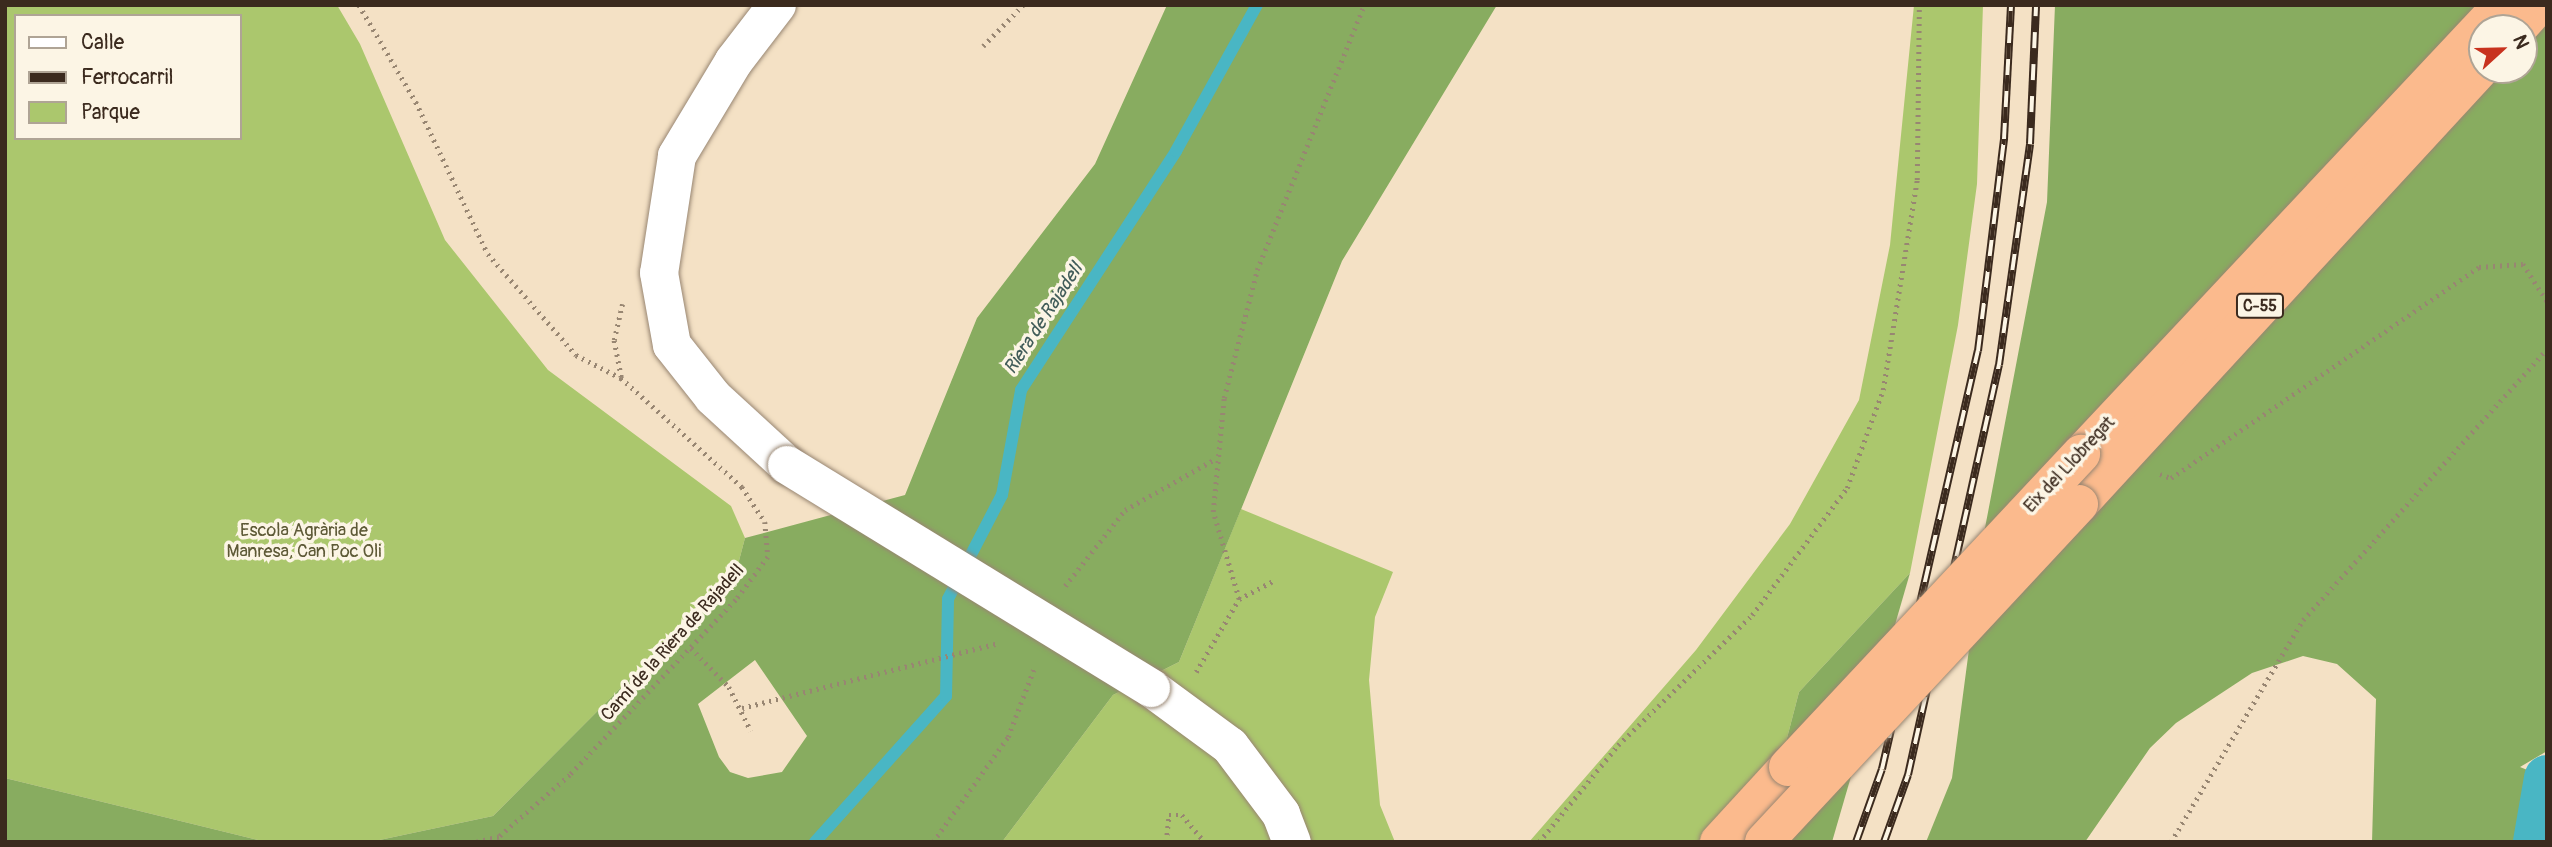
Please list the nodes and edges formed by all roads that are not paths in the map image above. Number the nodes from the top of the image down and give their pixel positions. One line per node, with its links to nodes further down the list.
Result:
1 (777, 5): 5 (street, bridge)
2 (2502, 5): 4 (highway, C-55)
3 (2468, 76): 4 (highway, C-55)
4 (2433, 100): 6 (highway, Eix del Llobregat / C-55, bridge); 7 (highway, Eix del Llobregat / C-55, bridge)
5 (1292, 842)
6 (1719, 842)
7 (1764, 842)

